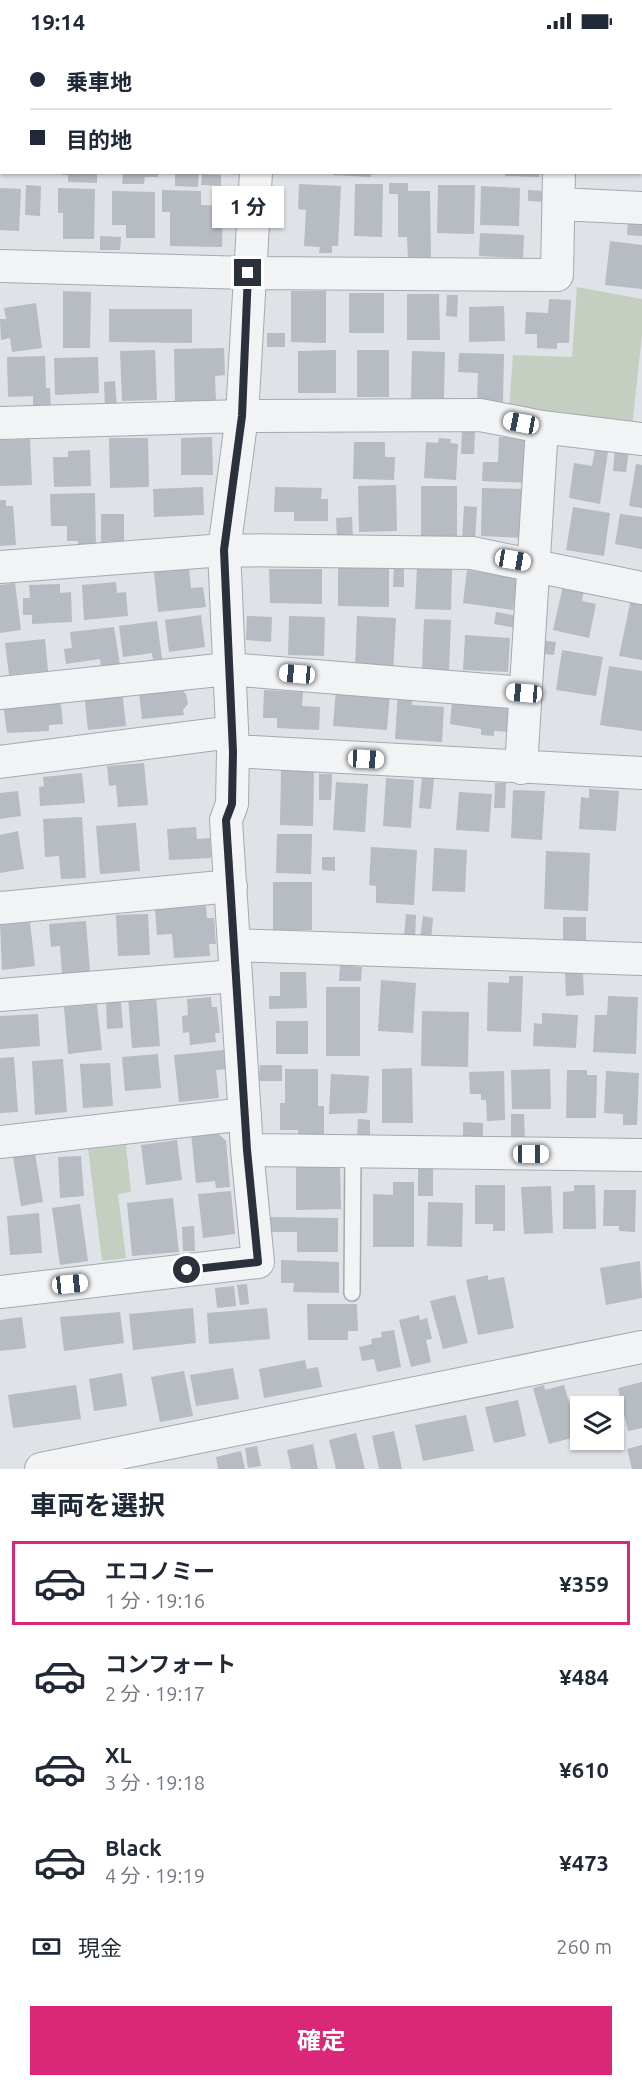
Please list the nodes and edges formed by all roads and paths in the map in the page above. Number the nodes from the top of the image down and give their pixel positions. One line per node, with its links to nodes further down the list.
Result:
1 (256, 174): 6 (street)
2 (559, 174): 3 (street)
3 (559, 204): 4 (street); 6 (street)
4 (642, 208)
5 (0, 266): 6 (street)
6 (248, 273): 7 (street)
7 (242, 416): 8 (street); 9 (street); 11 (street)
8 (0, 423)
9 (542, 427): 10 (street); 12 (street)
10 (642, 439)
11 (224, 550): 12 (street); 13 (street); 15 (street)
12 (534, 564): 14 (street); 17 (street)
13 (0, 567)
14 (642, 588)
15 (228, 669): 16 (street); 17 (street); 18 (street)
16 (0, 693)
17 (524, 693): 20 (street)
18 (232, 742): 19 (street); 20 (street); 22 (street)
19 (0, 762)
20 (521, 768): 21 (street)
21 (642, 773)
22 (231, 886): 23 (street); 24 (street)
23 (0, 908)
24 (234, 945): 25 (street); 26 (street)
25 (642, 959)
26 (235, 976): 27 (street); 28 (street)
27 (0, 995)
28 (245, 1113): 29 (street); 30 (street)
29 (0, 1143)
30 (247, 1150): 31 (street); 33 (street)
31 (353, 1152): 32 (street); 34 (lane)
32 (642, 1155)
33 (0, 1292)
34 (352, 1293)
35 (642, 1347): 36 (street)
36 (41, 1469)

